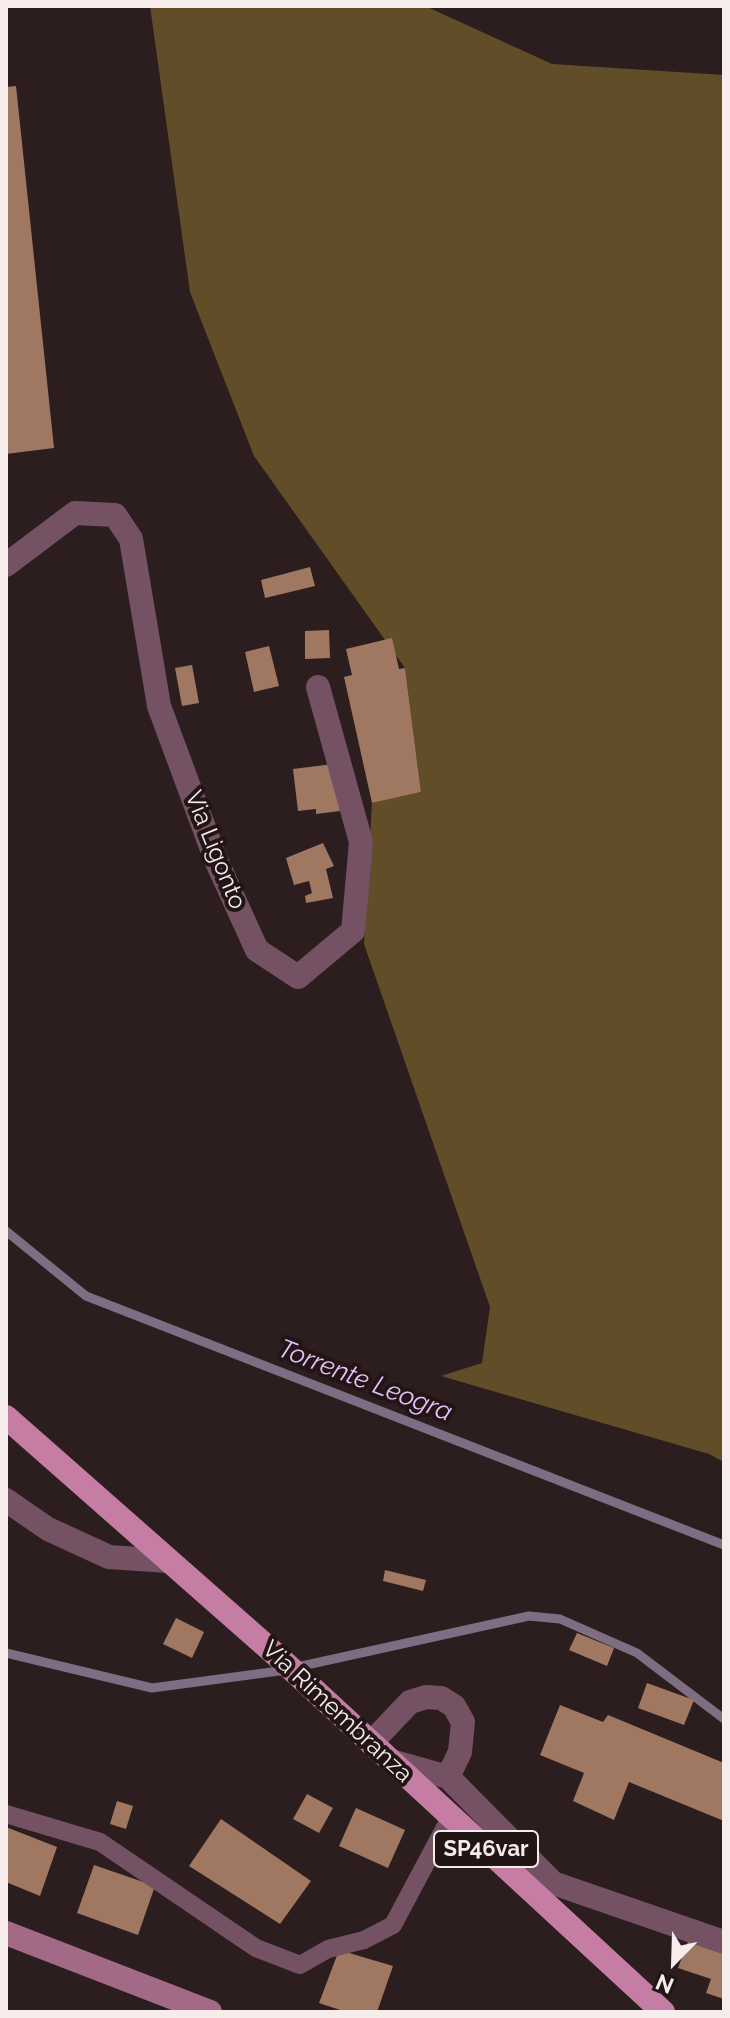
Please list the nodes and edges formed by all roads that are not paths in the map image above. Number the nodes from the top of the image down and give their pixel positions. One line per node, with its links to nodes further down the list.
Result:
1 (6, 565): 2 (street, Via Ligonto)
2 (318, 687)
3 (6, 1417): 5 (main road, Via Rimembranza / SP46var)
4 (6, 1500): 5 (street)
5 (168, 1561): 6 (main road, Via Rimembranza / SP46var)
6 (371, 1743): 7 (main road, Via Rimembranza / SP46var); 8 (street)
7 (391, 1761): 8 (street); 10 (main road, Via Rimembranza / SP46var)
8 (448, 1777): 12 (street)
9 (6, 1814): 10 (lane)
10 (451, 1816): 14 (main road, Via Rimembranza / SP46var)
11 (6, 1933): 13 (main road)
12 (724, 1942)
13 (210, 2012)
14 (663, 2012)

